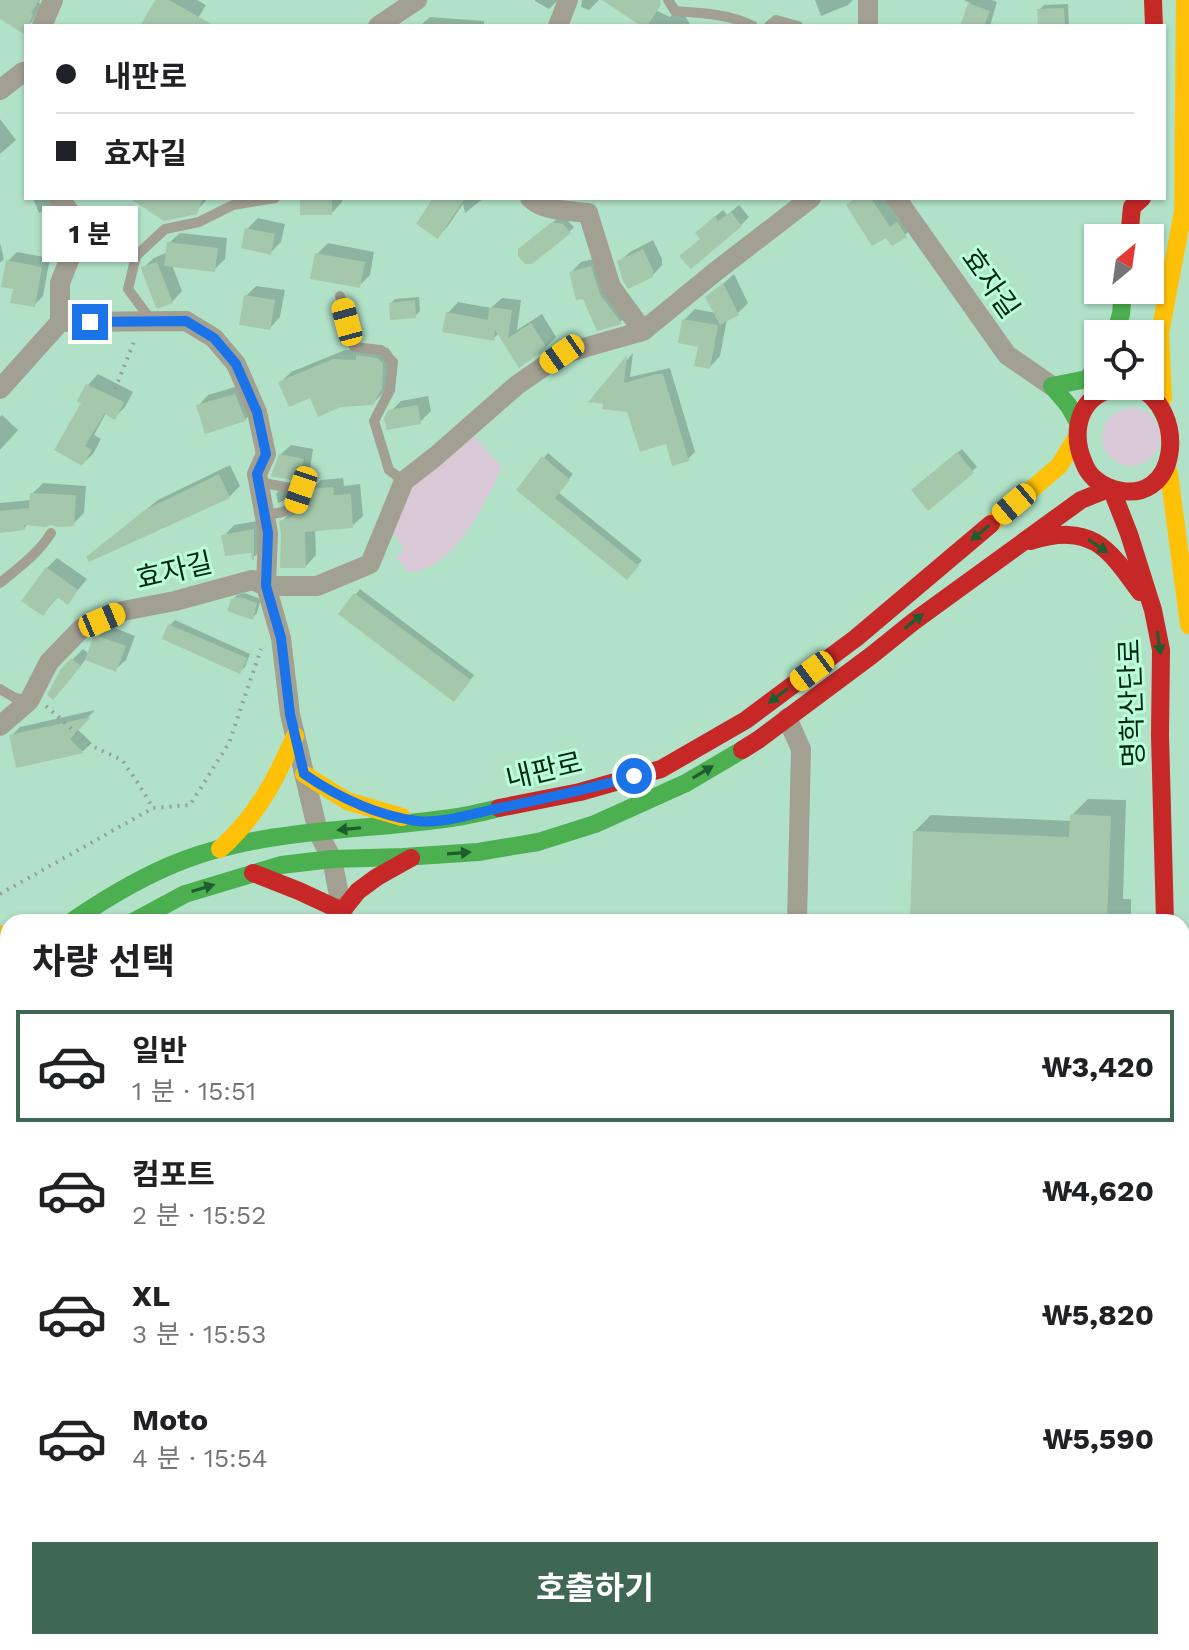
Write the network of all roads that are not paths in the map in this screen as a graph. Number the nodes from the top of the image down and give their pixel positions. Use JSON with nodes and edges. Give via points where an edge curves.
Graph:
{"nodes":[{"id":1,"x":53,"y":0,"type":"edge"},
{"id":2,"x":417,"y":0,"type":"edge"},
{"id":3,"x":568,"y":0,"type":"edge"},
{"id":4,"x":668,"y":0,"type":"edge"},
{"id":5,"x":868,"y":0,"type":"edge"},
{"id":6,"x":1153,"y":0,"type":"edge"},
{"id":7,"x":1185,"y":0,"type":"edge"},
{"id":8,"x":43,"y":24,"type":"edge"},
{"id":9,"x":381,"y":24,"type":"edge"},
{"id":10,"x":559,"y":24,"type":"edge"},
{"id":11,"x":749,"y":24,"type":"edge"},
{"id":12,"x":771,"y":24,"type":"edge"},
{"id":13,"x":791,"y":24,"type":"edge"},
{"id":14,"x":868,"y":24,"type":"edge"},
{"id":15,"x":1154,"y":24,"type":"edge"},
{"id":16,"x":24,"y":75,"type":"edge"},
{"id":17,"x":0,"y":90,"type":"edge"},
{"id":18,"x":61,"y":200,"type":"edge"},
{"id":19,"x":263,"y":200,"type":"edge"},
{"id":20,"x":532,"y":200,"type":"edge"},
{"id":21,"x":808,"y":200,"type":"edge"},
{"id":22,"x":897,"y":200,"type":"edge"},
{"id":23,"x":1141,"y":200,"type":"edge"},
{"id":24,"x":1143,"y":200,"type":"edge"},
{"id":25,"x":1130,"y":224,"type":"edge"},
{"id":26,"x":1142,"y":224,"type":"edge"},
{"id":27,"x":340,"y":296,"type":"dead end"},
{"id":28,"x":1162,"y":320,"type":"edge"},
{"id":29,"x":60,"y":322,"type":"junction"},
{"id":30,"x":148,"y":322,"type":"junction"},
{"id":31,"x":643,"y":331,"type":"junction"},
{"id":32,"x":1084,"y":380,"type":"edge"},
{"id":33,"x":1052,"y":386,"type":"junction"},
{"id":34,"x":0,"y":389,"type":"edge"},
{"id":35,"x":1164,"y":399,"type":"edge"},
{"id":36,"x":1093,"y":400,"type":"edge"},
{"id":37,"x":1076,"y":431,"type":"junction"},
{"id":38,"x":1185,"y":439,"type":"edge"},
{"id":39,"x":404,"y":481,"type":"junction"},
{"id":40,"x":258,"y":482,"type":"junction"},
{"id":41,"x":1171,"y":485,"type":"edge"},
{"id":42,"x":1111,"y":488,"type":"junction"},
{"id":43,"x":265,"y":515,"type":"junction"},
{"id":44,"x":51,"y":533,"type":"dead end"},
{"id":45,"x":1024,"y":542,"type":"junction"},
{"id":46,"x":0,"y":583,"type":"edge"},
{"id":47,"x":266,"y":586,"type":"junction"},
{"id":48,"x":1153,"y":610,"type":"junction"},
{"id":49,"x":1189,"y":625,"type":"edge"},
{"id":50,"x":0,"y":689,"type":"edge"},
{"id":51,"x":29,"y":701,"type":"junction"},
{"id":52,"x":787,"y":718,"type":"junction"},
{"id":53,"x":0,"y":726,"type":"edge"},
{"id":54,"x":295,"y":736,"type":"junction"},
{"id":55,"x":304,"y":774,"type":"junction"},
{"id":56,"x":420,"y":821,"type":"junction"},
{"id":57,"x":318,"y":832,"type":"junction"},
{"id":58,"x":220,"y":849,"type":"junction"},
{"id":59,"x":412,"y":856,"type":"junction"},
{"id":60,"x":332,"y":859,"type":"junction"},
{"id":61,"x":253,"y":873,"type":"junction"},
{"id":62,"x":83,"y":914,"type":"edge"},
{"id":63,"x":148,"y":914,"type":"edge"},
{"id":64,"x":338,"y":914,"type":"edge"},
{"id":65,"x":342,"y":914,"type":"edge"},
{"id":66,"x":345,"y":914,"type":"edge"},
{"id":67,"x":797,"y":914,"type":"edge"},
{"id":68,"x":1165,"y":914,"type":"edge"}],
"edges":[{"from":1,"to":8,"type":"street"},
{"from":2,"to":9,"type":"street"},
{"from":3,"to":10,"type":"street"},
{"from":4,"to":11,"type":"lane","via":[[675,11]]},
{"from":5,"to":14,"type":"street"},
{"from":6,"to":15,"type":"street"},
{"from":7,"to":28,"type":"street","via":[[1183,212]]},
{"from":12,"to":13,"type":"lane"},
{"from":16,"to":17,"type":"street"},
{"from":18,"to":29,"type":"street","via":[[76,220],[77,240],[60,283]]},
{"from":19,"to":30,"type":"lane","via":[[165,229],[136,256],[128,289]]},
{"from":20,"to":31,"type":"street","via":[[588,213],[611,287]]},
{"from":21,"to":31,"type":"street","name":"효자길"},
{"from":22,"to":33,"type":"street","name":"효자길","via":[[1007,355]]},
{"from":23,"to":25,"type":"street","via":[[1132,207]]},
{"from":24,"to":26,"type":"street"},
{"from":27,"to":39,"type":"lane","via":[[354,347],[381,350],[393,362],[390,390],[374,421],[389,470]]},
{"from":29,"to":30,"type":"street"},
{"from":29,"to":34,"type":"street"},
{"from":30,"to":40,"type":"street","via":[[186,321],[214,338],[236,364],[257,412],[266,454]]},
{"from":31,"to":39,"type":"street","name":"효자길","via":[[562,354],[517,385]]},
{"from":32,"to":33,"type":"street"},
{"from":33,"to":37,"type":"street","via":[[1069,406]]},
{"from":35,"to":38,"type":"street"},
{"from":36,"to":37,"type":"street","name":"내판로"},
{"from":37,"to":42,"type":"street","via":[[1079,458],[1088,473]]},
{"from":37,"to":56,"type":"street","name":"내판로","one_way":true,"via":[[1059,466],[856,638],[746,720],[661,769],[580,792]]},
{"from":38,"to":41,"type":"street"},
{"from":39,"to":47,"type":"street","name":"효자길","via":[[370,564],[317,586]]},
{"from":40,"to":43,"type":"street"},
{"from":40,"to":43,"type":"lane","via":[[301,490],[295,505]]},
{"from":41,"to":42,"type":"street","via":[[1138,491]]},
{"from":41,"to":49,"type":"street"},
{"from":42,"to":45,"type":"street","via":[[1081,500]]},
{"from":42,"to":48,"type":"street","name":"명학산단로"},
{"from":43,"to":47,"type":"street"},
{"from":44,"to":46,"type":"lane"},
{"from":45,"to":48,"type":"street","one_way":true,"via":[[1065,533],[1096,540]]},
{"from":52,"to":45,"type":"street","one_way":true},
{"from":47,"to":51,"type":"street","name":"효자길","via":[[252,580],[123,611],[81,629],[49,662]]},
{"from":47,"to":54,"type":"street","via":[[281,638]]},
{"from":48,"to":68,"type":"street","name":"명학산단로","one_way":true,"via":[[1161,650]]},
{"from":50,"to":51,"type":"lane"},
{"from":51,"to":53,"type":"street","name":"효자길"},
{"from":59,"to":52,"type":"street","one_way":true,"via":[[538,842],[595,824],[686,783]]},
{"from":52,"to":67,"type":"street","via":[[801,749]]},
{"from":54,"to":55,"type":"street"},
{"from":54,"to":58,"type":"street","via":[[274,785],[239,834]]},
{"from":55,"to":56,"type":"street","via":[[347,801]]},
{"from":55,"to":57,"type":"street"},
{"from":56,"to":57,"type":"street","name":"내판로","one_way":true},
{"from":57,"to":58,"type":"street","name":"내판로"},
{"from":57,"to":60,"type":"street"},
{"from":58,"to":62,"type":"street","name":"내판로","via":[[146,877]]},
{"from":59,"to":60,"type":"street"},
{"from":59,"to":66,"type":"street","via":[[358,891]]},
{"from":60,"to":61,"type":"street"},
{"from":60,"to":65,"type":"street"},
{"from":63,"to":61,"type":"street","one_way":true,"via":[[185,894]]},
{"from":61,"to":64,"type":"street"}]}
